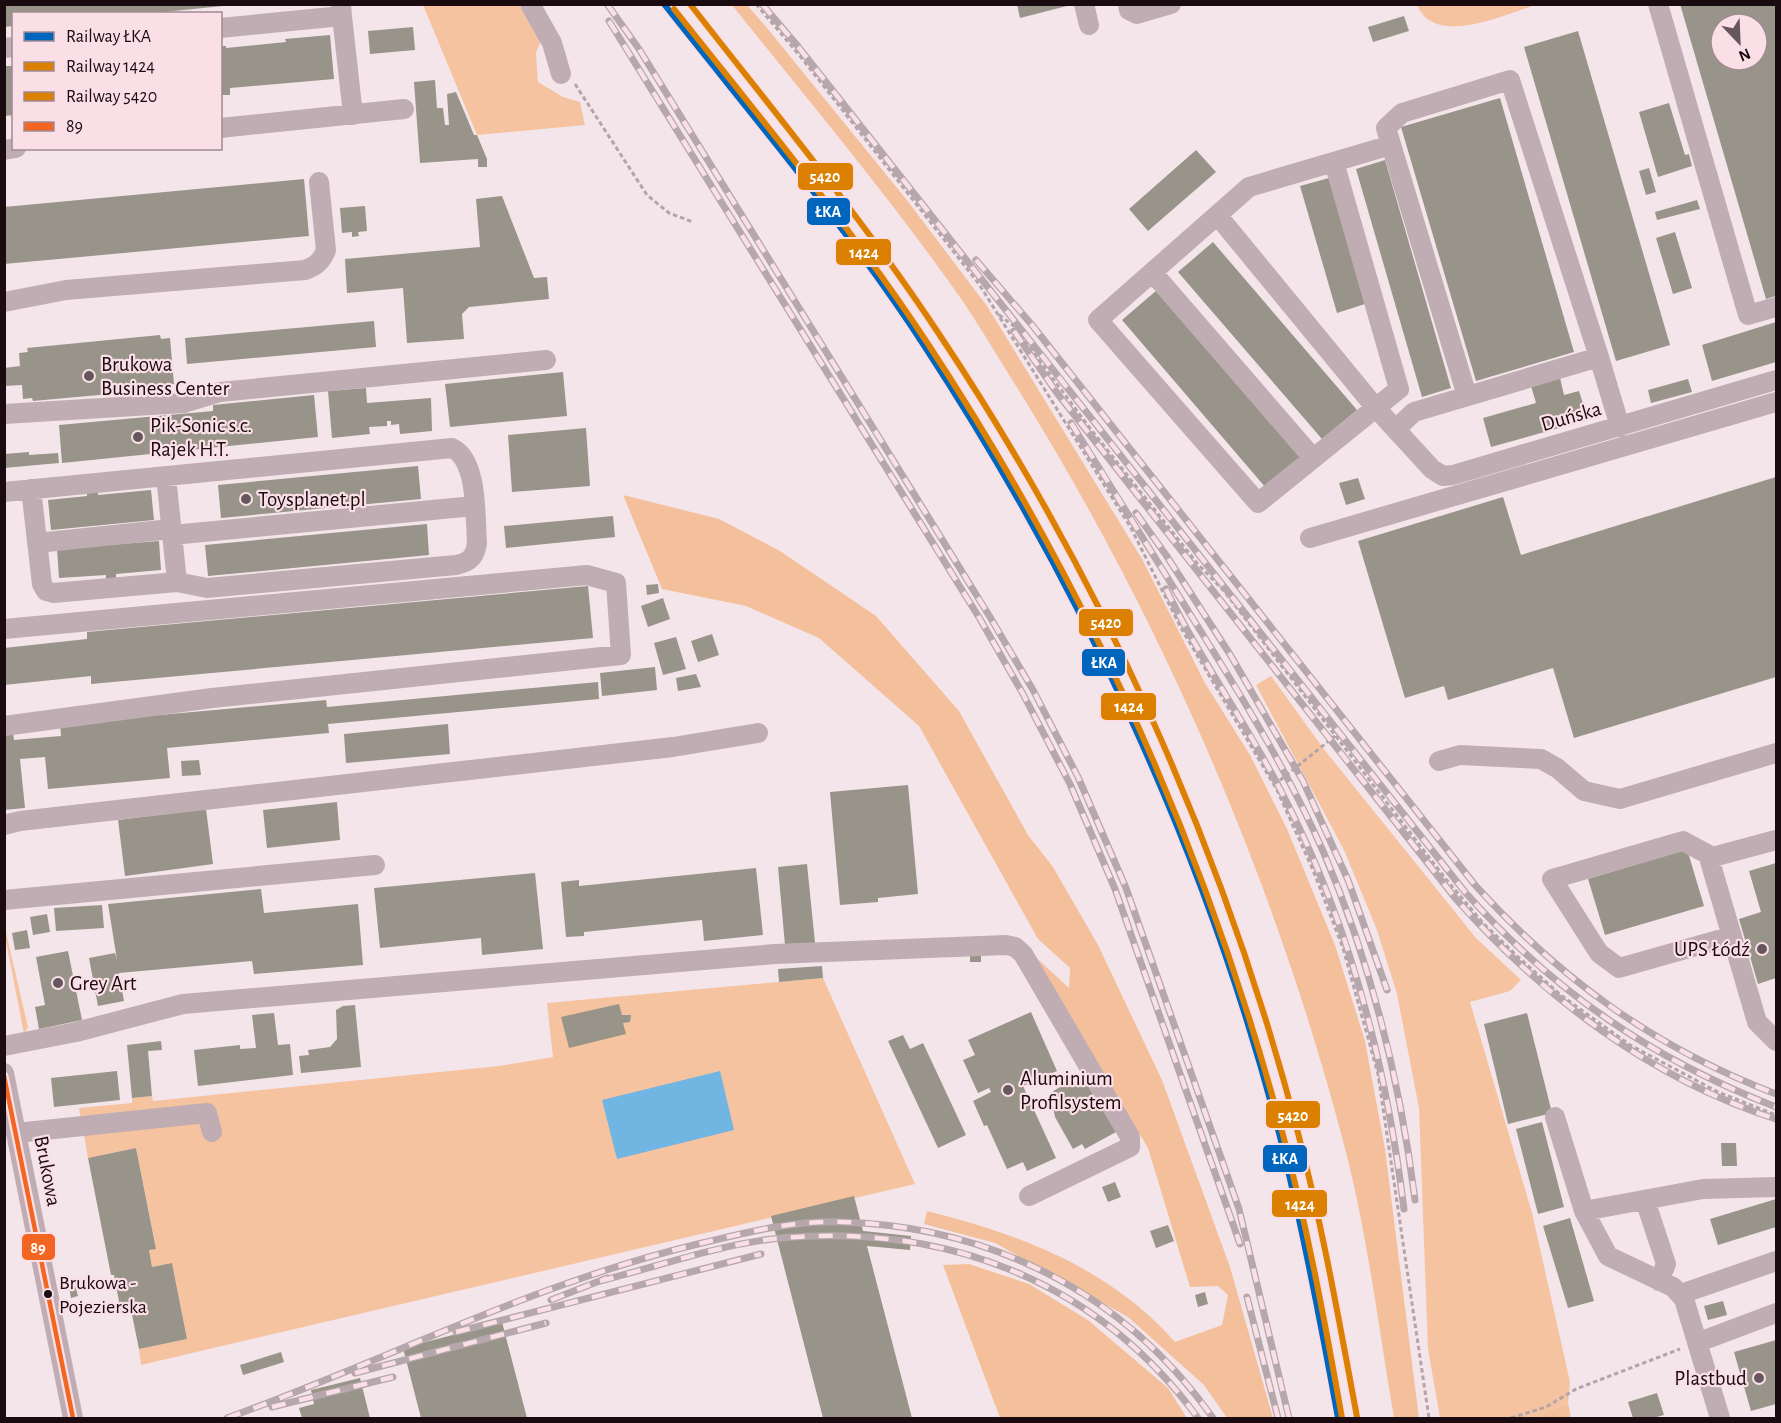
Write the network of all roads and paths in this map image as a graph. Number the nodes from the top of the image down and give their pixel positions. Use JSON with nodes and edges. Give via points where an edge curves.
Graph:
{"nodes":[{"id":1,"x":530,"y":4,"type":"edge"},
{"id":2,"x":756,"y":4,"type":"edge"},
{"id":3,"x":1084,"y":4,"type":"edge"},
{"id":4,"x":1128,"y":4,"type":"edge"},
{"id":5,"x":1171,"y":4,"type":"edge"},
{"id":6,"x":1658,"y":4,"type":"edge"},
{"id":7,"x":341,"y":10,"type":"edge"},
{"id":8,"x":1089,"y":25,"type":"dead end"},
{"id":9,"x":222,"y":28,"type":"edge"},
{"id":10,"x":561,"y":74,"type":"joint"},
{"id":11,"x":404,"y":109,"type":"dead end"},
{"id":12,"x":353,"y":115,"type":"junction"},
{"id":13,"x":222,"y":128,"type":"edge"},
{"id":14,"x":1391,"y":145,"type":"junction"},
{"id":15,"x":1334,"y":162,"type":"junction"},
{"id":16,"x":319,"y":182,"type":"dead end"},
{"id":17,"x":1218,"y":216,"type":"junction"},
{"id":18,"x":693,"y":222,"type":"dead end"},
{"id":19,"x":1153,"y":273,"type":"junction"},
{"id":20,"x":4,"y":302,"type":"edge"},
{"id":21,"x":1776,"y":307,"type":"edge"},
{"id":22,"x":998,"y":314,"type":"junction"},
{"id":23,"x":1599,"y":357,"type":"junction"},
{"id":24,"x":546,"y":360,"type":"dead end"},
{"id":25,"x":1776,"y":380,"type":"edge"},
{"id":26,"x":1467,"y":396,"type":"junction"},
{"id":27,"x":1776,"y":402,"type":"edge"},
{"id":28,"x":1375,"y":407,"type":"junction"},
{"id":29,"x":4,"y":414,"type":"edge"},
{"id":30,"x":1620,"y":427,"type":"junction"},
{"id":31,"x":1397,"y":428,"type":"junction"},
{"id":32,"x":1312,"y":458,"type":"junction"},
{"id":33,"x":166,"y":476,"type":"junction"},
{"id":34,"x":31,"y":489,"type":"junction"},
{"id":35,"x":4,"y":492,"type":"edge"},
{"id":36,"x":474,"y":506,"type":"junction"},
{"id":37,"x":172,"y":532,"type":"junction"},
{"id":38,"x":1310,"y":538,"type":"dead end"},
{"id":39,"x":37,"y":543,"type":"junction"},
{"id":40,"x":177,"y":582,"type":"junction"},
{"id":41,"x":4,"y":629,"type":"edge"},
{"id":42,"x":4,"y":726,"type":"edge"},
{"id":43,"x":758,"y":733,"type":"dead end"},
{"id":44,"x":1335,"y":736,"type":"junction"},
{"id":45,"x":1776,"y":753,"type":"edge"},
{"id":46,"x":1439,"y":761,"type":"dead end"},
{"id":47,"x":1274,"y":785,"type":"junction"},
{"id":48,"x":4,"y":825,"type":"edge"},
{"id":49,"x":1776,"y":840,"type":"edge"},
{"id":50,"x":1709,"y":858,"type":"junction"},
{"id":51,"x":375,"y":865,"type":"dead end"},
{"id":52,"x":4,"y":900,"type":"edge"},
{"id":53,"x":1732,"y":936,"type":"junction"},
{"id":54,"x":1776,"y":1041,"type":"edge"},
{"id":55,"x":4,"y":1046,"type":"edge"},
{"id":56,"x":4,"y":1073,"type":"edge"},
{"id":57,"x":1776,"y":1115,"type":"edge"},
{"id":58,"x":1555,"y":1117,"type":"dead end"},
{"id":59,"x":212,"y":1132,"type":"dead end"},
{"id":60,"x":16,"y":1133,"type":"junction"},
{"id":61,"x":1776,"y":1187,"type":"edge"},
{"id":62,"x":1029,"y":1196,"type":"dead end"},
{"id":63,"x":1645,"y":1200,"type":"junction"},
{"id":64,"x":1584,"y":1211,"type":"junction"},
{"id":65,"x":1776,"y":1261,"type":"edge"},
{"id":66,"x":1659,"y":1281,"type":"junction"},
{"id":67,"x":1681,"y":1294,"type":"junction"},
{"id":68,"x":1776,"y":1312,"type":"edge"},
{"id":69,"x":1699,"y":1342,"type":"junction"},
{"id":70,"x":73,"y":1419,"type":"edge"},
{"id":71,"x":1429,"y":1419,"type":"edge"},
{"id":72,"x":1511,"y":1419,"type":"edge"},
{"id":73,"x":1720,"y":1419,"type":"edge"}],
"edges":[{"from":1,"to":10,"type":"street","via":[[552,43]]},
{"from":2,"to":22,"type":"path","via":[[979,284]]},
{"from":3,"to":8,"type":"street"},
{"from":4,"to":5,"type":"street","via":[[1137,14]]},
{"from":6,"to":21,"type":"street","via":[[1748,315]]},
{"from":7,"to":9,"type":"street"},
{"from":7,"to":12,"type":"street"},
{"from":10,"to":18,"type":"path","via":[[578,85],[647,195],[669,213]]},
{"from":11,"to":12,"type":"street"},
{"from":12,"to":13,"type":"street"},
{"from":14,"to":15,"type":"street"},
{"from":14,"to":23,"type":"street","via":[[1386,128],[1402,113],[1510,80]]},
{"from":14,"to":26,"type":"street"},
{"from":15,"to":17,"type":"street","via":[[1249,187]]},
{"from":15,"to":28,"type":"street","via":[[1399,389]]},
{"from":16,"to":20,"type":"street","via":[[326,250],[315,266],[305,270],[66,290]]},
{"from":17,"to":19,"type":"street"},
{"from":17,"to":28,"type":"street"},
{"from":19,"to":32,"type":"street"},
{"from":19,"to":32,"type":"street","via":[[1098,320],[1258,503]]},
{"from":22,"to":44,"type":"path","via":[[1014,326],[1089,427],[1197,563],[1224,591]]},
{"from":22,"to":47,"type":"path","via":[[1131,528],[1181,628]]},
{"from":23,"to":26,"type":"street"},
{"from":23,"to":30,"type":"street"},
{"from":24,"to":29,"type":"street","via":[[220,392],[184,402]]},
{"from":25,"to":30,"type":"street","name":"Duńska"},
{"from":26,"to":31,"type":"street","via":[[1413,412]]},
{"from":27,"to":38,"type":"street"},
{"from":28,"to":31,"type":"street"},
{"from":28,"to":32,"type":"street"},
{"from":30,"to":31,"type":"street","name":"Duńska","via":[[1443,476],[1432,469]]},
{"from":33,"to":34,"type":"street"},
{"from":33,"to":36,"type":"street","via":[[452,448],[461,452],[471,471]]},
{"from":33,"to":37,"type":"street"},
{"from":34,"to":35,"type":"street"},
{"from":34,"to":39,"type":"street"},
{"from":36,"to":37,"type":"street"},
{"from":36,"to":40,"type":"street","via":[[477,543],[475,554],[467,562],[207,588]]},
{"from":37,"to":39,"type":"street"},
{"from":37,"to":40,"type":"street"},
{"from":39,"to":40,"type":"street","via":[[42,584],[53,593]]},
{"from":41,"to":42,"type":"street","via":[[587,574],[615,583],[621,655],[212,698]]},
{"from":43,"to":48,"type":"street","via":[[674,747]]},
{"from":44,"to":47,"type":"path"},
{"from":44,"to":57,"type":"path","via":[[1482,923],[1549,985],[1642,1052],[1718,1092]]},
{"from":45,"to":46,"type":"street","via":[[1620,799],[1584,791],[1541,759],[1460,755]]},
{"from":47,"to":71,"type":"path","via":[[1343,948],[1378,1074]]},
{"from":49,"to":50,"type":"street"},
{"from":50,"to":53,"type":"street"},
{"from":50,"to":53,"type":"street","via":[[1683,842],[1552,879],[1599,953],[1619,968]]},
{"from":51,"to":52,"type":"street"},
{"from":53,"to":54,"type":"street","via":[[1757,1022]]},
{"from":55,"to":62,"type":"street","via":[[183,1004],[776,954],[1006,945],[1023,954],[1131,1137],[1130,1147]]},
{"from":56,"to":60,"type":"street","name":"Brukowa"},
{"from":58,"to":64,"type":"street"},
{"from":59,"to":60,"type":"street","via":[[207,1113]]},
{"from":60,"to":70,"type":"street","name":"Brukowa"},
{"from":61,"to":63,"type":"street","via":[[1703,1189]]},
{"from":63,"to":64,"type":"street"},
{"from":63,"to":66,"type":"street","via":[[1666,1264]]},
{"from":64,"to":66,"type":"street","via":[[1608,1256]]},
{"from":65,"to":67,"type":"street"},
{"from":66,"to":67,"type":"street"},
{"from":67,"to":69,"type":"street"},
{"from":68,"to":69,"type":"street"},
{"from":69,"to":72,"type":"path","via":[[1576,1389],[1546,1407]]},
{"from":69,"to":73,"type":"street"}]}
